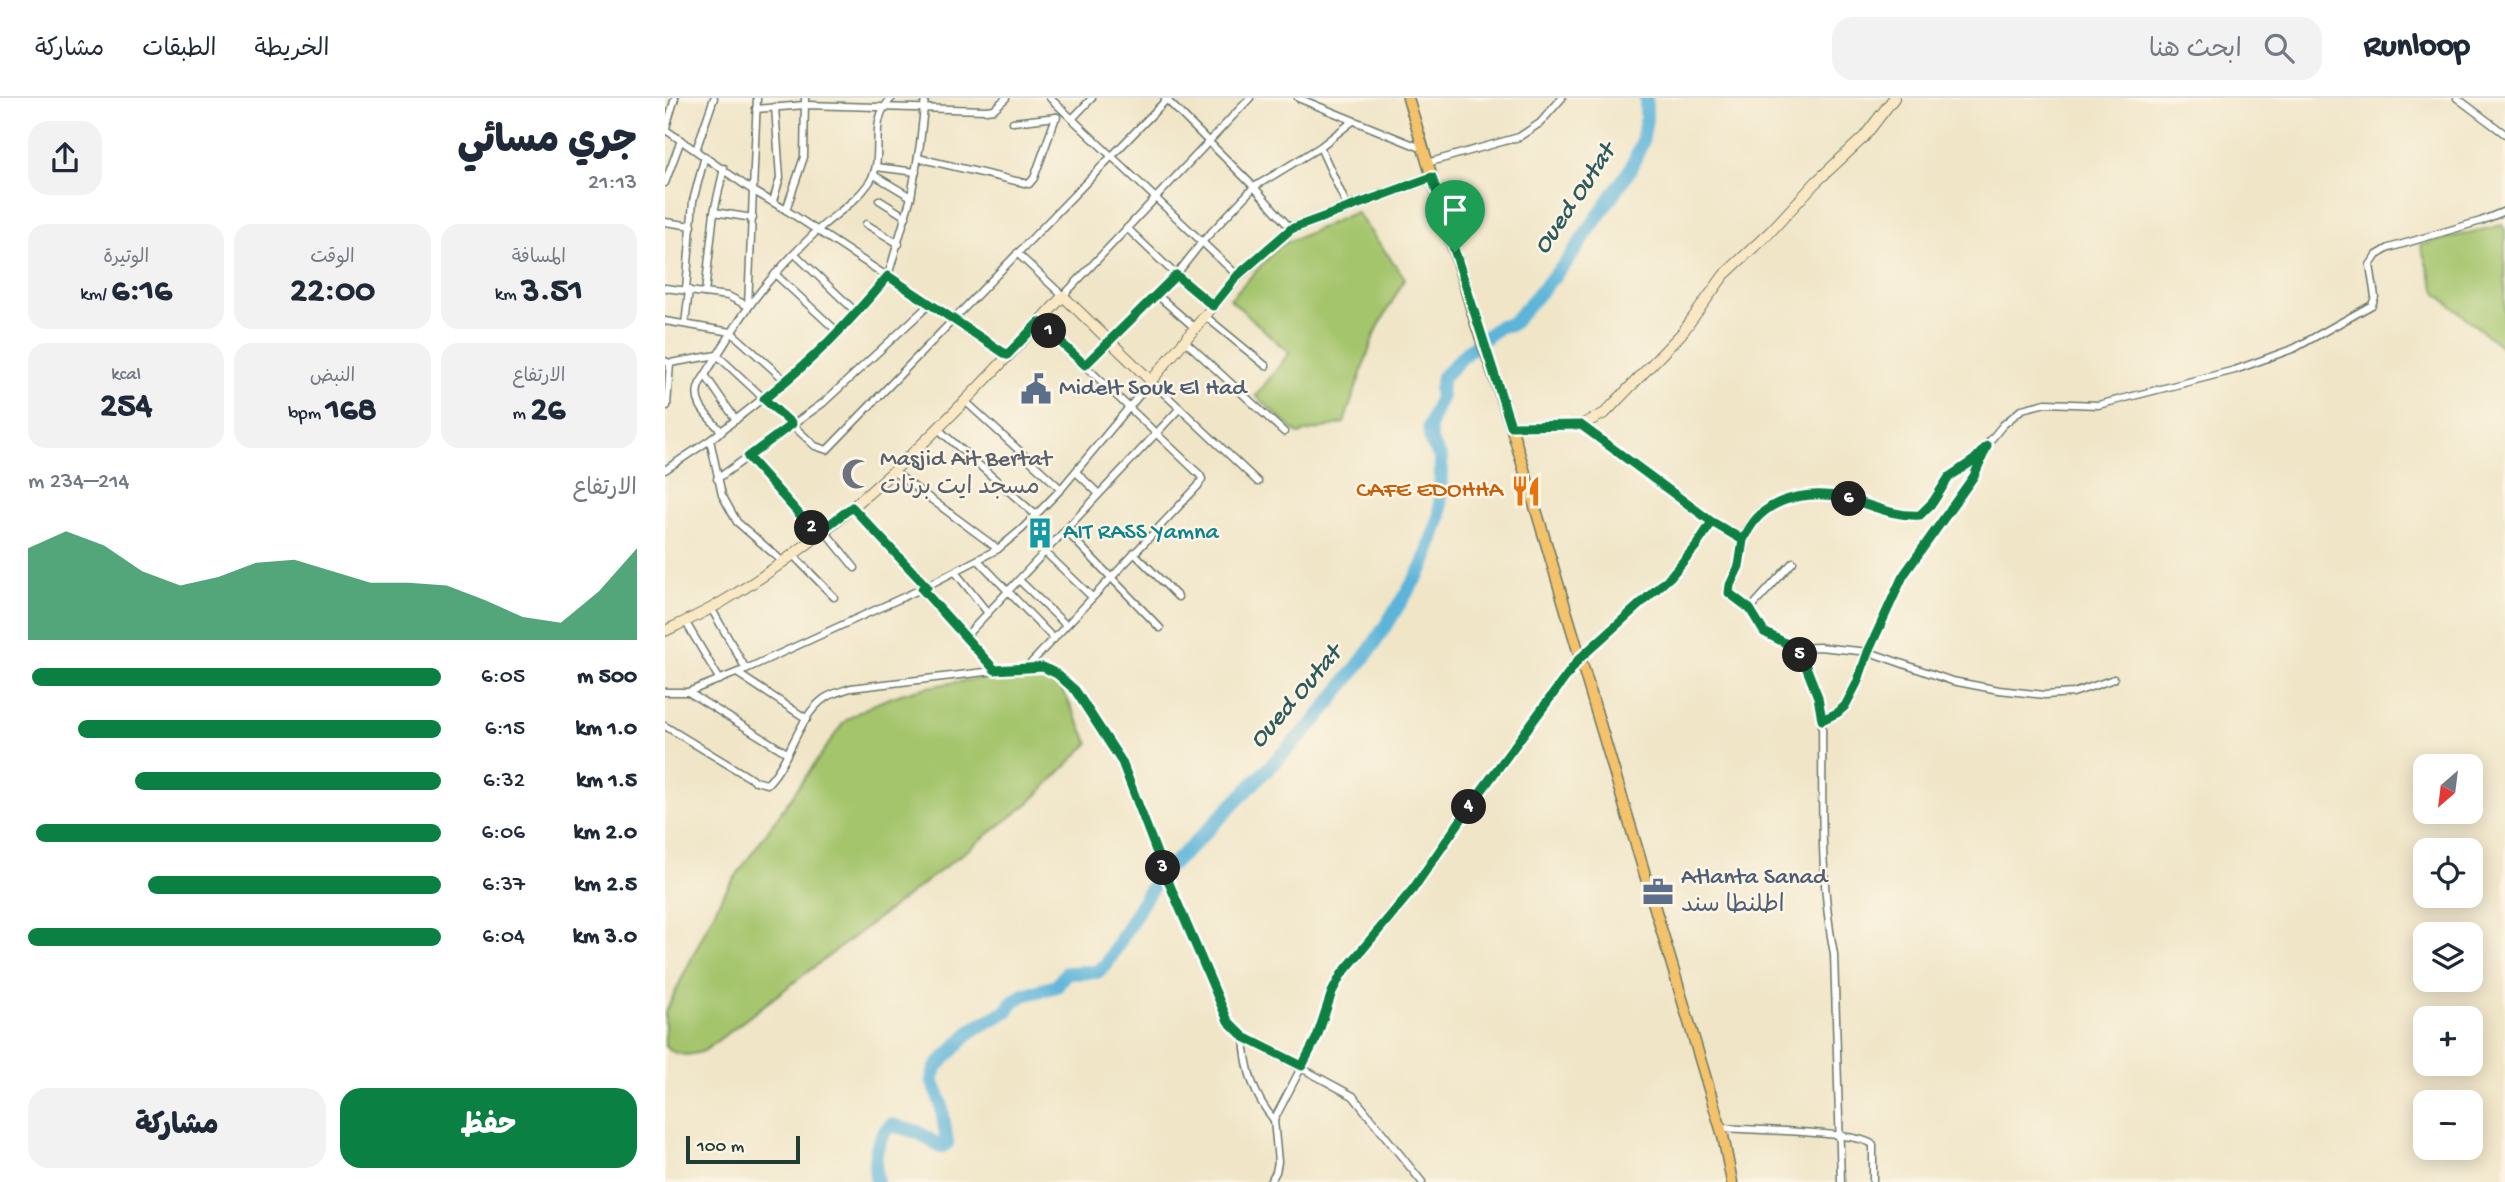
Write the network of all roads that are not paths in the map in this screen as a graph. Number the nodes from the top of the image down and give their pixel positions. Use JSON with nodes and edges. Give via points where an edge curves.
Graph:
{"nodes":[{"id":1,"x":675,"y":98,"type":"edge"},
{"id":2,"x":714,"y":98,"type":"edge"},
{"id":3,"x":757,"y":98,"type":"edge"},
{"id":4,"x":893,"y":98,"type":"edge"},
{"id":5,"x":925,"y":98,"type":"edge"},
{"id":6,"x":1050,"y":98,"type":"edge"},
{"id":7,"x":1092,"y":98,"type":"edge"},
{"id":8,"x":1250,"y":98,"type":"edge"},
{"id":9,"x":1298,"y":98,"type":"edge"},
{"id":10,"x":1408,"y":98,"type":"edge"},
{"id":11,"x":1562,"y":98,"type":"edge"},
{"id":12,"x":1894,"y":98,"type":"edge"},
{"id":13,"x":2458,"y":98,"type":"edge"},
{"id":14,"x":1002,"y":99,"type":"edge"},
{"id":15,"x":1166,"y":99,"type":"edge"},
{"id":16,"x":805,"y":102,"type":"edge"},
{"id":17,"x":775,"y":107,"type":"junction"},
{"id":18,"x":883,"y":107,"type":"junction"},
{"id":19,"x":756,"y":109,"type":"junction"},
{"id":20,"x":924,"y":109,"type":"junction"},
{"id":21,"x":1065,"y":113,"type":"junction"},
{"id":22,"x":1056,"y":117,"type":"junction"},
{"id":23,"x":1072,"y":119,"type":"junction"},
{"id":24,"x":1353,"y":121,"type":"junction"},
{"id":25,"x":1013,"y":122,"type":"dead end"},
{"id":26,"x":665,"y":131,"type":"edge"},
{"id":27,"x":2505,"y":134,"type":"edge"},
{"id":28,"x":681,"y":140,"type":"junction"},
{"id":29,"x":1207,"y":141,"type":"junction"},
{"id":30,"x":1319,"y":147,"type":"junction"},
{"id":31,"x":1421,"y":148,"type":"junction"},
{"id":32,"x":696,"y":150,"type":"junction"},
{"id":33,"x":705,"y":156,"type":"junction"},
{"id":34,"x":1113,"y":157,"type":"junction"},
{"id":35,"x":918,"y":158,"type":"junction"},
{"id":36,"x":1427,"y":163,"type":"junction"},
{"id":37,"x":876,"y":167,"type":"junction"},
{"id":38,"x":724,"y":168,"type":"junction"},
{"id":39,"x":916,"y":173,"type":"junction"},
{"id":40,"x":874,"y":175,"type":"junction"},
{"id":41,"x":1432,"y":177,"type":"junction"},
{"id":42,"x":665,"y":183,"type":"edge"},
{"id":43,"x":1254,"y":187,"type":"junction"},
{"id":44,"x":752,"y":190,"type":"junction"},
{"id":45,"x":911,"y":197,"type":"junction"},
{"id":46,"x":1155,"y":198,"type":"junction"},
{"id":47,"x":879,"y":200,"type":"dead end"},
{"id":48,"x":773,"y":201,"type":"junction"},
{"id":49,"x":1348,"y":208,"type":"junction"},
{"id":50,"x":786,"y":210,"type":"junction"},
{"id":51,"x":2505,"y":211,"type":"edge"},
{"id":52,"x":714,"y":212,"type":"junction"},
{"id":53,"x":906,"y":217,"type":"junction"},
{"id":54,"x":753,"y":218,"type":"junction"},
{"id":55,"x":665,"y":222,"type":"edge"},
{"id":56,"x":866,"y":224,"type":"dead end"},
{"id":57,"x":692,"y":226,"type":"junction"},
{"id":58,"x":1127,"y":228,"type":"junction"},
{"id":59,"x":1291,"y":229,"type":"junction"},
{"id":60,"x":818,"y":230,"type":"junction"},
{"id":61,"x":1202,"y":242,"type":"junction"},
{"id":62,"x":899,"y":244,"type":"junction"},
{"id":63,"x":1017,"y":253,"type":"junction"},
{"id":64,"x":795,"y":254,"type":"junction"},
{"id":65,"x":775,"y":274,"type":"junction"},
{"id":66,"x":1176,"y":275,"type":"junction"},
{"id":67,"x":1238,"y":275,"type":"junction"},
{"id":68,"x":888,"y":276,"type":"junction"},
{"id":69,"x":665,"y":288,"type":"edge"},
{"id":70,"x":688,"y":290,"type":"junction"},
{"id":71,"x":705,"y":293,"type":"junction"},
{"id":72,"x":1156,"y":294,"type":"junction"},
{"id":73,"x":1063,"y":296,"type":"junction"},
{"id":74,"x":930,"y":304,"type":"junction"},
{"id":75,"x":748,"y":306,"type":"junction"},
{"id":76,"x":1213,"y":306,"type":"junction"},
{"id":77,"x":857,"y":313,"type":"junction"},
{"id":78,"x":1205,"y":316,"type":"junction"},
{"id":79,"x":954,"y":320,"type":"junction"},
{"id":80,"x":665,"y":321,"type":"edge"},
{"id":81,"x":1039,"y":322,"type":"junction"},
{"id":82,"x":685,"y":324,"type":"junction"},
{"id":83,"x":1195,"y":328,"type":"junction"},
{"id":84,"x":731,"y":332,"type":"junction"},
{"id":85,"x":839,"y":333,"type":"junction"},
{"id":86,"x":1109,"y":340,"type":"junction"},
{"id":87,"x":1185,"y":341,"type":"junction"},
{"id":88,"x":717,"y":355,"type":"junction"},
{"id":89,"x":1007,"y":355,"type":"junction"},
{"id":90,"x":667,"y":362,"type":"edge"},
{"id":91,"x":1085,"y":365,"type":"junction"},
{"id":92,"x":1266,"y":366,"type":"dead end"},
{"id":93,"x":705,"y":375,"type":"junction"},
{"id":94,"x":786,"y":381,"type":"junction"},
{"id":95,"x":1151,"y":381,"type":"junction"},
{"id":96,"x":764,"y":399,"type":"junction"},
{"id":97,"x":964,"y":400,"type":"junction"},
{"id":98,"x":667,"y":406,"type":"dead end"},
{"id":99,"x":1130,"y":408,"type":"junction"},
{"id":100,"x":1181,"y":408,"type":"junction"},
{"id":101,"x":736,"y":420,"type":"junction"},
{"id":102,"x":792,"y":424,"type":"junction"},
{"id":103,"x":1581,"y":425,"type":"junction"},
{"id":104,"x":1511,"y":426,"type":"junction"},
{"id":105,"x":938,"y":429,"type":"junction"},
{"id":106,"x":722,"y":432,"type":"junction"},
{"id":107,"x":1284,"y":432,"type":"dead end"},
{"id":108,"x":1157,"y":433,"type":"junction"},
{"id":109,"x":711,"y":440,"type":"junction"},
{"id":110,"x":1987,"y":446,"type":"junction"},
{"id":111,"x":748,"y":457,"type":"junction"},
{"id":112,"x":665,"y":470,"type":"edge"},
{"id":113,"x":893,"y":471,"type":"junction"},
{"id":114,"x":1076,"y":472,"type":"junction"},
{"id":115,"x":717,"y":479,"type":"junction"},
{"id":116,"x":1258,"y":482,"type":"dead end"},
{"id":117,"x":1061,"y":489,"type":"junction"},
{"id":118,"x":1099,"y":494,"type":"junction"},
{"id":119,"x":852,"y":507,"type":"junction"},
{"id":120,"x":1036,"y":515,"type":"junction"},
{"id":121,"x":1712,"y":522,"type":"junction"},
{"id":122,"x":1065,"y":530,"type":"junction"},
{"id":123,"x":820,"y":532,"type":"junction"},
{"id":124,"x":1743,"y":540,"type":"junction"},
{"id":125,"x":997,"y":549,"type":"junction"},
{"id":126,"x":1045,"y":552,"type":"junction"},
{"id":127,"x":1135,"y":553,"type":"junction"},
{"id":128,"x":793,"y":555,"type":"junction"},
{"id":129,"x":978,"y":560,"type":"junction"},
{"id":130,"x":782,"y":561,"type":"junction"},
{"id":131,"x":1793,"y":562,"type":"dead end"},
{"id":132,"x":855,"y":568,"type":"dead end"},
{"id":133,"x":956,"y":573,"type":"junction"},
{"id":134,"x":1111,"y":577,"type":"junction"},
{"id":135,"x":1019,"y":580,"type":"junction"},
{"id":136,"x":924,"y":588,"type":"junction"},
{"id":137,"x":1008,"y":592,"type":"junction"},
{"id":138,"x":834,"y":597,"type":"dead end"},
{"id":139,"x":1092,"y":597,"type":"junction"},
{"id":140,"x":1178,"y":597,"type":"dead end"},
{"id":141,"x":711,"y":608,"type":"junction"},
{"id":142,"x":1750,"y":609,"type":"junction"},
{"id":143,"x":988,"y":613,"type":"junction"},
{"id":144,"x":685,"y":621,"type":"junction"},
{"id":145,"x":1066,"y":625,"type":"junction"},
{"id":146,"x":1160,"y":628,"type":"dead end"},
{"id":147,"x":666,"y":629,"type":"edge"},
{"id":148,"x":965,"y":638,"type":"junction"},
{"id":149,"x":1053,"y":639,"type":"junction"},
{"id":150,"x":1795,"y":648,"type":"junction"},
{"id":151,"x":1868,"y":652,"type":"junction"},
{"id":152,"x":1579,"y":659,"type":"junction"},
{"id":153,"x":1027,"y":667,"type":"junction"},
{"id":154,"x":746,"y":669,"type":"junction"},
{"id":155,"x":995,"y":670,"type":"junction"},
{"id":156,"x":737,"y":673,"type":"junction"},
{"id":157,"x":2113,"y":679,"type":"dead end"},
{"id":158,"x":720,"y":680,"type":"junction"},
{"id":159,"x":665,"y":692,"type":"edge"},
{"id":160,"x":688,"y":692,"type":"junction"},
{"id":161,"x":807,"y":719,"type":"junction"},
{"id":162,"x":1822,"y":720,"type":"junction"},
{"id":163,"x":665,"y":726,"type":"edge"},
{"id":164,"x":787,"y":753,"type":"junction"},
{"id":165,"x":1244,"y":1037,"type":"junction"},
{"id":166,"x":1302,"y":1066,"type":"junction"},
{"id":167,"x":1274,"y":1120,"type":"junction"},
{"id":168,"x":1720,"y":1128,"type":"junction"},
{"id":169,"x":1841,"y":1136,"type":"junction"},
{"id":170,"x":1270,"y":1182,"type":"edge"},
{"id":171,"x":1422,"y":1182,"type":"edge"},
{"id":172,"x":1732,"y":1182,"type":"edge"},
{"id":173,"x":1841,"y":1182,"type":"edge"},
{"id":174,"x":1873,"y":1182,"type":"edge"}],
"edges":[{"from":1,"to":26,"type":"street"},
{"from":2,"to":32,"type":"street"},
{"from":3,"to":19,"type":"street"},
{"from":4,"to":18,"type":"street"},
{"from":5,"to":20,"type":"street"},
{"from":6,"to":21,"type":"street"},
{"from":7,"to":23,"type":"street"},
{"from":8,"to":29,"type":"street"},
{"from":9,"to":24,"type":"street"},
{"from":10,"to":31,"type":"main road"},
{"from":11,"to":36,"type":"street","via":[[1519,137]]},
{"from":12,"to":103,"type":"street","via":[[1864,137],[1716,285],[1670,347],[1605,413]]},
{"from":13,"to":27,"type":"street"},
{"from":14,"to":20,"type":"street","via":[[994,109]]},
{"from":15,"to":29,"type":"street"},
{"from":15,"to":34,"type":"street"},
{"from":16,"to":17,"type":"street"},
{"from":16,"to":18,"type":"street"},
{"from":16,"to":50,"type":"street","via":[[804,157]]},
{"from":17,"to":19,"type":"street"},
{"from":17,"to":48,"type":"street","via":[[780,178]]},
{"from":18,"to":20,"type":"street"},
{"from":18,"to":37,"type":"street"},
{"from":19,"to":44,"type":"street"},
{"from":20,"to":35,"type":"street"},
{"from":21,"to":22,"type":"street"},
{"from":21,"to":23,"type":"street"},
{"from":22,"to":25,"type":"street"},
{"from":22,"to":35,"type":"street","via":[[1029,184]]},
{"from":23,"to":34,"type":"street"},
{"from":24,"to":30,"type":"street"},
{"from":24,"to":31,"type":"street"},
{"from":26,"to":28,"type":"street"},
{"from":28,"to":32,"type":"street"},
{"from":28,"to":42,"type":"street"},
{"from":29,"to":43,"type":"street"},
{"from":29,"to":46,"type":"street"},
{"from":30,"to":43,"type":"street"},
{"from":30,"to":49,"type":"street"},
{"from":31,"to":36,"type":"main road"},
{"from":32,"to":33,"type":"street"},
{"from":33,"to":38,"type":"street"},
{"from":33,"to":57,"type":"street"},
{"from":34,"to":46,"type":"street"},
{"from":34,"to":63,"type":"street"},
{"from":35,"to":39,"type":"street"},
{"from":36,"to":41,"type":"main road"},
{"from":37,"to":39,"type":"street"},
{"from":37,"to":40,"type":"street"},
{"from":38,"to":44,"type":"street"},
{"from":38,"to":52,"type":"street"},
{"from":39,"to":45,"type":"street"},
{"from":40,"to":45,"type":"street"},
{"from":40,"to":60,"type":"street","via":[[856,199]]},
{"from":41,"to":49,"type":"street"},
{"from":41,"to":104,"type":"main road"},
{"from":43,"to":59,"type":"street"},
{"from":43,"to":61,"type":"street"},
{"from":44,"to":48,"type":"street"},
{"from":44,"to":54,"type":"street"},
{"from":45,"to":53,"type":"street"},
{"from":46,"to":58,"type":"street"},
{"from":46,"to":61,"type":"street"},
{"from":47,"to":53,"type":"street"},
{"from":48,"to":50,"type":"street"},
{"from":49,"to":59,"type":"street"},
{"from":50,"to":60,"type":"street"},
{"from":51,"to":110,"type":"street","via":[[2377,255],[2370,265],[2372,305],[2295,348],[2235,370],[2114,402],[2084,406],[2046,403],[2022,409]]},
{"from":52,"to":54,"type":"street"},
{"from":52,"to":71,"type":"street"},
{"from":53,"to":62,"type":"street"},
{"from":54,"to":75,"type":"street"},
{"from":55,"to":57,"type":"street"},
{"from":56,"to":62,"type":"street"},
{"from":57,"to":70,"type":"street"},
{"from":58,"to":66,"type":"street"},
{"from":58,"to":73,"type":"street"},
{"from":59,"to":67,"type":"street"},
{"from":60,"to":64,"type":"street"},
{"from":60,"to":68,"type":"street"},
{"from":61,"to":66,"type":"street"},
{"from":61,"to":67,"type":"street"},
{"from":62,"to":68,"type":"street"},
{"from":63,"to":73,"type":"street"},
{"from":63,"to":79,"type":"street"},
{"from":64,"to":65,"type":"street"},
{"from":64,"to":77,"type":"street"},
{"from":65,"to":75,"type":"street"},
{"from":65,"to":85,"type":"street"},
{"from":66,"to":72,"type":"street"},
{"from":66,"to":76,"type":"street"},
{"from":67,"to":76,"type":"street"},
{"from":68,"to":74,"type":"street"},
{"from":68,"to":77,"type":"street"},
{"from":69,"to":70,"type":"street"},
{"from":70,"to":71,"type":"street"},
{"from":70,"to":82,"type":"street"},
{"from":71,"to":75,"type":"street","via":[[728,296]]},
{"from":72,"to":83,"type":"street"},
{"from":72,"to":86,"type":"street"},
{"from":73,"to":81,"type":"street"},
{"from":73,"to":86,"type":"street"},
{"from":74,"to":79,"type":"street"},
{"from":74,"to":102,"type":"street","via":[[823,403]]},
{"from":75,"to":84,"type":"street"},
{"from":76,"to":78,"type":"street"},
{"from":77,"to":85,"type":"street"},
{"from":78,"to":83,"type":"street"},
{"from":78,"to":92,"type":"street"},
{"from":79,"to":89,"type":"street"},
{"from":79,"to":102,"type":"street","via":[[827,450],[815,446]]},
{"from":80,"to":82,"type":"street"},
{"from":81,"to":89,"type":"street"},
{"from":81,"to":91,"type":"street"},
{"from":82,"to":84,"type":"street"},
{"from":83,"to":87,"type":"street"},
{"from":84,"to":88,"type":"street"},
{"from":84,"to":94,"type":"street"},
{"from":85,"to":94,"type":"street"},
{"from":86,"to":91,"type":"street"},
{"from":86,"to":95,"type":"street"},
{"from":87,"to":95,"type":"street"},
{"from":87,"to":107,"type":"street"},
{"from":88,"to":90,"type":"street"},
{"from":88,"to":93,"type":"street"},
{"from":88,"to":96,"type":"street"},
{"from":89,"to":97,"type":"street"},
{"from":90,"to":98,"type":"street"},
{"from":91,"to":99,"type":"street"},
{"from":93,"to":101,"type":"street"},
{"from":93,"to":106,"type":"street","via":[[696,398]]},
{"from":94,"to":96,"type":"street"},
{"from":95,"to":99,"type":"street"},
{"from":95,"to":100,"type":"street"},
{"from":96,"to":101,"type":"street"},
{"from":96,"to":102,"type":"street"},
{"from":97,"to":105,"type":"street"},
{"from":97,"to":117,"type":"street"},
{"from":99,"to":108,"type":"street"},
{"from":99,"to":114,"type":"street"},
{"from":100,"to":108,"type":"street"},
{"from":100,"to":116,"type":"street"},
{"from":101,"to":106,"type":"street"},
{"from":102,"to":111,"type":"street"},
{"from":103,"to":104,"type":"street"},
{"from":103,"to":121,"type":"street"},
{"from":104,"to":152,"type":"main road"},
{"from":105,"to":113,"type":"street"},
{"from":105,"to":120,"type":"street"},
{"from":106,"to":109,"type":"street"},
{"from":108,"to":118,"type":"street"},
{"from":108,"to":127,"type":"street","via":[[1202,479]]},
{"from":109,"to":112,"type":"street"},
{"from":109,"to":115,"type":"street"},
{"from":110,"to":124,"type":"street","via":[[1949,477],[1920,515],[1845,498],[1794,497],[1758,517]]},
{"from":110,"to":151,"type":"street","via":[[1974,476],[1903,576]]},
{"from":111,"to":115,"type":"street"},
{"from":111,"to":123,"type":"street"},
{"from":113,"to":119,"type":"street"},
{"from":113,"to":125,"type":"street"},
{"from":114,"to":117,"type":"street"},
{"from":114,"to":118,"type":"street"},
{"from":115,"to":130,"type":"street","via":[[737,522]]},
{"from":117,"to":120,"type":"street"},
{"from":118,"to":122,"type":"street"},
{"from":119,"to":123,"type":"street"},
{"from":119,"to":136,"type":"street"},
{"from":120,"to":125,"type":"street"},
{"from":121,"to":124,"type":"street"},
{"from":121,"to":152,"type":"street","via":[[1670,577]]},
{"from":122,"to":126,"type":"street"},
{"from":122,"to":134,"type":"street"},
{"from":123,"to":128,"type":"street"},
{"from":123,"to":132,"type":"street"},
{"from":124,"to":142,"type":"street","via":[[1729,593]]},
{"from":125,"to":129,"type":"street"},
{"from":126,"to":135,"type":"street"},
{"from":126,"to":139,"type":"street"},
{"from":127,"to":134,"type":"street"},
{"from":127,"to":140,"type":"street"},
{"from":128,"to":130,"type":"street"},
{"from":128,"to":138,"type":"street"},
{"from":129,"to":133,"type":"street"},
{"from":129,"to":137,"type":"street"},
{"from":130,"to":141,"type":"street"},
{"from":131,"to":142,"type":"street"},
{"from":133,"to":136,"type":"street"},
{"from":133,"to":143,"type":"street"},
{"from":134,"to":139,"type":"street"},
{"from":134,"to":146,"type":"street"},
{"from":135,"to":137,"type":"street"},
{"from":135,"to":145,"type":"street"},
{"from":136,"to":148,"type":"street"},
{"from":136,"to":154,"type":"street"},
{"from":137,"to":143,"type":"street"},
{"from":137,"to":149,"type":"street"},
{"from":139,"to":145,"type":"street"},
{"from":141,"to":144,"type":"street"},
{"from":141,"to":154,"type":"street"},
{"from":142,"to":150,"type":"street","via":[[1764,632]]},
{"from":143,"to":148,"type":"street"},
{"from":144,"to":147,"type":"street"},
{"from":144,"to":158,"type":"street"},
{"from":145,"to":149,"type":"street"},
{"from":148,"to":155,"type":"street"},
{"from":149,"to":153,"type":"street"},
{"from":150,"to":151,"type":"street"},
{"from":150,"to":162,"type":"street","via":[[1811,677]]},
{"from":151,"to":157,"type":"street","via":[[1952,681],[2019,692],[2060,695]]},
{"from":151,"to":162,"type":"street","via":[[1845,706]]},
{"from":152,"to":166,"type":"street","via":[[1408,896],[1341,975]]},
{"from":152,"to":168,"type":"main road"},
{"from":153,"to":155,"type":"street"},
{"from":153,"to":165,"type":"street","via":[[1052,670],[1075,690],[1122,762],[1228,1021]]},
{"from":154,"to":156,"type":"street"},
{"from":155,"to":161,"type":"street","via":[[851,688],[827,697]]},
{"from":156,"to":158,"type":"street"},
{"from":156,"to":161,"type":"street"},
{"from":158,"to":160,"type":"street"},
{"from":159,"to":160,"type":"street"},
{"from":160,"to":164,"type":"street"},
{"from":161,"to":164,"type":"street"},
{"from":162,"to":169,"type":"street","via":[[1825,869],[1834,954]]},
{"from":163,"to":164,"type":"street","via":[[761,784],[771,780]]},
{"from":165,"to":166,"type":"street"},
{"from":165,"to":167,"type":"street","via":[[1254,1090]]},
{"from":166,"to":167,"type":"street"},
{"from":166,"to":171,"type":"street","via":[[1353,1096]]},
{"from":167,"to":170,"type":"street","via":[[1278,1162]]},
{"from":168,"to":169,"type":"street"},
{"from":168,"to":172,"type":"main road"},
{"from":169,"to":173,"type":"street"},
{"from":169,"to":174,"type":"street","via":[[1873,1145]]}]}
